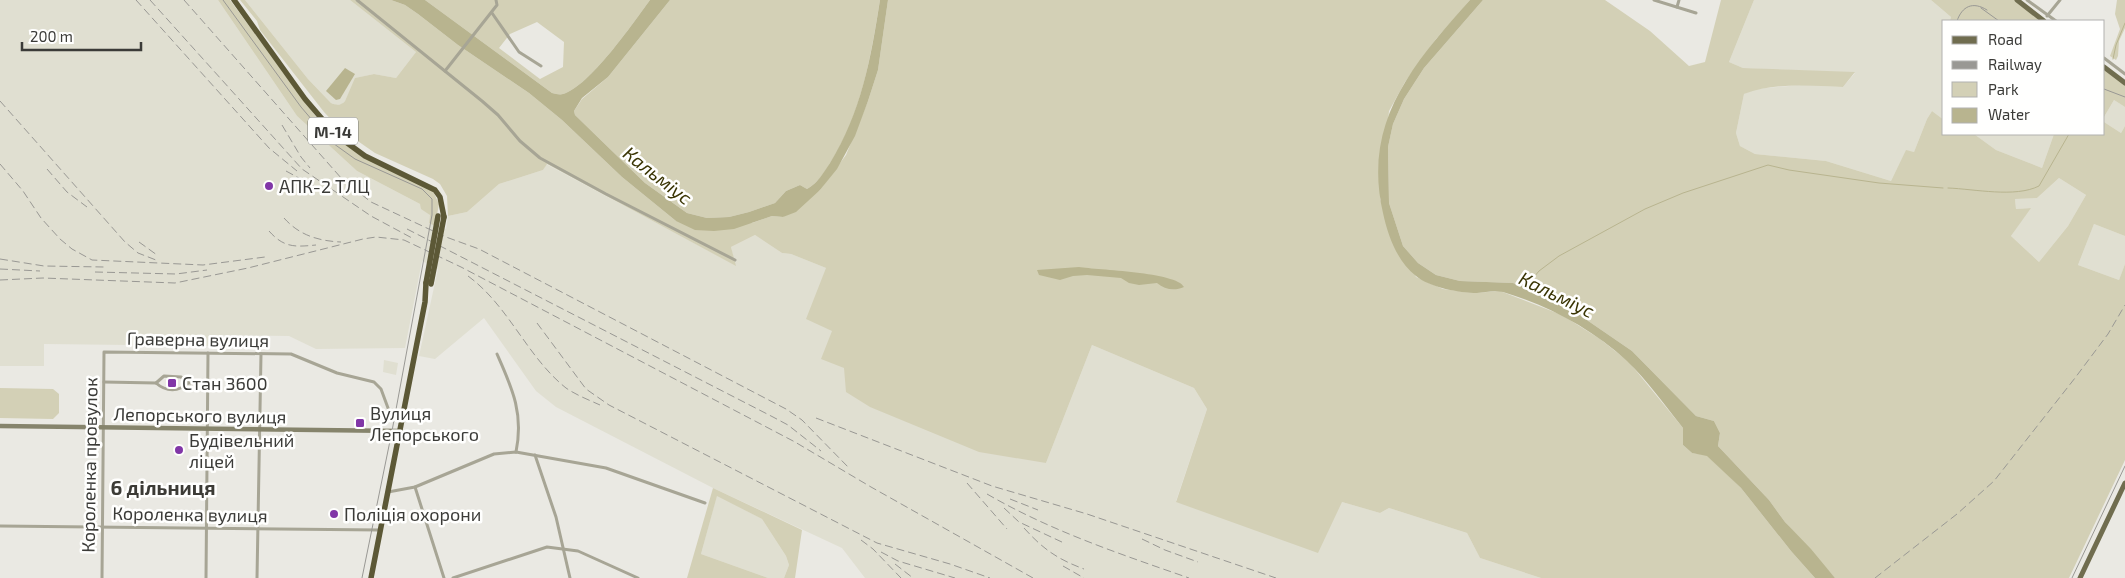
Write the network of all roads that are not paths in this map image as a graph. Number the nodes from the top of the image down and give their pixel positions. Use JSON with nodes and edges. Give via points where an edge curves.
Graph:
{"nodes":[{"id":1,"x":234,"y":0,"type":"edge"},
{"id":2,"x":357,"y":0,"type":"edge"},
{"id":3,"x":496,"y":0,"type":"edge"},
{"id":4,"x":1654,"y":0,"type":"edge"},
{"id":5,"x":1679,"y":0,"type":"edge"},
{"id":6,"x":2017,"y":0,"type":"edge"},
{"id":7,"x":2060,"y":0,"type":"edge"},
{"id":8,"x":2024,"y":1,"type":"edge"},
{"id":9,"x":1677,"y":7,"type":"junction"},
{"id":10,"x":492,"y":13,"type":"junction"},
{"id":11,"x":1696,"y":13,"type":"dead end"},
{"id":12,"x":2048,"y":15,"type":"junction"},
{"id":13,"x":2043,"y":20,"type":"edge"},
{"id":14,"x":2045,"y":20,"type":"edge"},
{"id":15,"x":2055,"y":20,"type":"edge"},
{"id":16,"x":2105,"y":59,"type":"edge"},
{"id":17,"x":541,"y":66,"type":"dead end"},
{"id":18,"x":2105,"y":68,"type":"edge"},
{"id":19,"x":445,"y":71,"type":"junction"},
{"id":20,"x":2125,"y":74,"type":"edge"},
{"id":21,"x":2125,"y":83,"type":"edge"},
{"id":22,"x":735,"y":260,"type":"dead end"},
{"id":23,"x":104,"y":352,"type":"joint"},
{"id":24,"x":208,"y":353,"type":"junction"},
{"id":25,"x":261,"y":354,"type":"junction"},
{"id":26,"x":496,"y":354,"type":"dead end"},
{"id":27,"x":104,"y":382,"type":"junction"},
{"id":28,"x":156,"y":382,"type":"junction"},
{"id":29,"x":188,"y":383,"type":"junction"},
{"id":30,"x":208,"y":383,"type":"junction"},
{"id":31,"x":388,"y":408,"type":"dead end"},
{"id":32,"x":0,"y":426,"type":"edge"},
{"id":33,"x":103,"y":427,"type":"junction"},
{"id":34,"x":207,"y":428,"type":"junction"},
{"id":35,"x":260,"y":429,"type":"junction"},
{"id":36,"x":400,"y":431,"type":"junction"},
{"id":37,"x":516,"y":452,"type":"junction"},
{"id":38,"x":535,"y":455,"type":"junction"},
{"id":39,"x":2125,"y":483,"type":"edge"},
{"id":40,"x":414,"y":487,"type":"junction"},
{"id":41,"x":388,"y":492,"type":"junction"},
{"id":42,"x":705,"y":503,"type":"dead end"},
{"id":43,"x":0,"y":526,"type":"edge"},
{"id":44,"x":102,"y":527,"type":"junction"},
{"id":45,"x":207,"y":528,"type":"junction"},
{"id":46,"x":258,"y":528,"type":"junction"},
{"id":47,"x":380,"y":530,"type":"junction"},
{"id":48,"x":562,"y":550,"type":"junction"},
{"id":49,"x":102,"y":578,"type":"edge"},
{"id":50,"x":206,"y":578,"type":"edge"},
{"id":51,"x":257,"y":578,"type":"edge"},
{"id":52,"x":371,"y":578,"type":"edge"},
{"id":53,"x":444,"y":578,"type":"edge"},
{"id":54,"x":453,"y":578,"type":"edge"},
{"id":55,"x":570,"y":578,"type":"edge"},
{"id":56,"x":638,"y":578,"type":"edge"},
{"id":57,"x":2080,"y":578,"type":"edge"}],
"edges":[{"from":1,"to":36,"type":"highway","number":"М-14","bridge":true,"via":[[330,128],[365,156],[430,187],[442,203]]},
{"from":2,"to":19,"type":"street"},
{"from":3,"to":10,"type":"street"},
{"from":4,"to":9,"type":"street"},
{"from":5,"to":9,"type":"street"},
{"from":6,"to":8,"type":"main road"},
{"from":7,"to":12,"type":"street"},
{"from":8,"to":12,"type":"street"},
{"from":8,"to":13,"type":"main road"},
{"from":9,"to":11,"type":"street"},
{"from":10,"to":17,"type":"street","via":[[519,52]]},
{"from":10,"to":19,"type":"street"},
{"from":12,"to":14,"type":"street"},
{"from":12,"to":15,"type":"street"},
{"from":16,"to":20,"type":"street"},
{"from":18,"to":21,"type":"main road"},
{"from":19,"to":22,"type":"street","via":[[498,115],[540,158]]},
{"from":23,"to":24,"type":"street","name":"Граверна вулиця"},
{"from":23,"to":27,"type":"street","name":"Короленка провулок"},
{"from":24,"to":25,"type":"street","name":"Граверна вулиця"},
{"from":24,"to":30,"type":"street"},
{"from":25,"to":31,"type":"street","name":"Граверна вулиця","via":[[291,354],[337,373],[374,382]]},
{"from":25,"to":35,"type":"street"},
{"from":26,"to":37,"type":"street","via":[[516,399]]},
{"from":27,"to":28,"type":"street"},
{"from":27,"to":33,"type":"street","name":"Короленка провулок"},
{"from":28,"to":29,"type":"street","via":[[166,376],[181,377]]},
{"from":28,"to":29,"type":"street","via":[[163,389],[181,389]]},
{"from":29,"to":30,"type":"street"},
{"from":30,"to":34,"type":"street"},
{"from":32,"to":33,"type":"main road","name":"Лепорського вулиця"},
{"from":33,"to":34,"type":"main road","name":"Лепорського вулиця"},
{"from":33,"to":44,"type":"street","name":"Короленка провулок"},
{"from":34,"to":35,"type":"main road","name":"Лепорського вулиця"},
{"from":34,"to":45,"type":"street"},
{"from":35,"to":36,"type":"main road","name":"Лепорського вулиця"},
{"from":35,"to":46,"type":"street"},
{"from":36,"to":41,"type":"highway","number":"М-14"},
{"from":37,"to":38,"type":"street"},
{"from":37,"to":40,"type":"street","via":[[483,457]]},
{"from":38,"to":42,"type":"street","via":[[606,468]]},
{"from":38,"to":48,"type":"street","via":[[547,486]]},
{"from":39,"to":57,"type":"main road"},
{"from":40,"to":41,"type":"street"},
{"from":40,"to":53,"type":"street"},
{"from":41,"to":47,"type":"highway","number":"М-14"},
{"from":43,"to":44,"type":"street","name":"Короленка вулиця"},
{"from":44,"to":45,"type":"street","name":"Короленка вулиця"},
{"from":44,"to":49,"type":"street","name":"Короленка провулок"},
{"from":45,"to":46,"type":"street","name":"Короленка вулиця"},
{"from":45,"to":50,"type":"street"},
{"from":46,"to":47,"type":"street","name":"Короленка вулиця"},
{"from":46,"to":51,"type":"street"},
{"from":47,"to":52,"type":"highway","number":"М-14"},
{"from":48,"to":54,"type":"street","via":[[547,547]]},
{"from":48,"to":55,"type":"street"},
{"from":48,"to":56,"type":"street","via":[[581,552]]}]}
